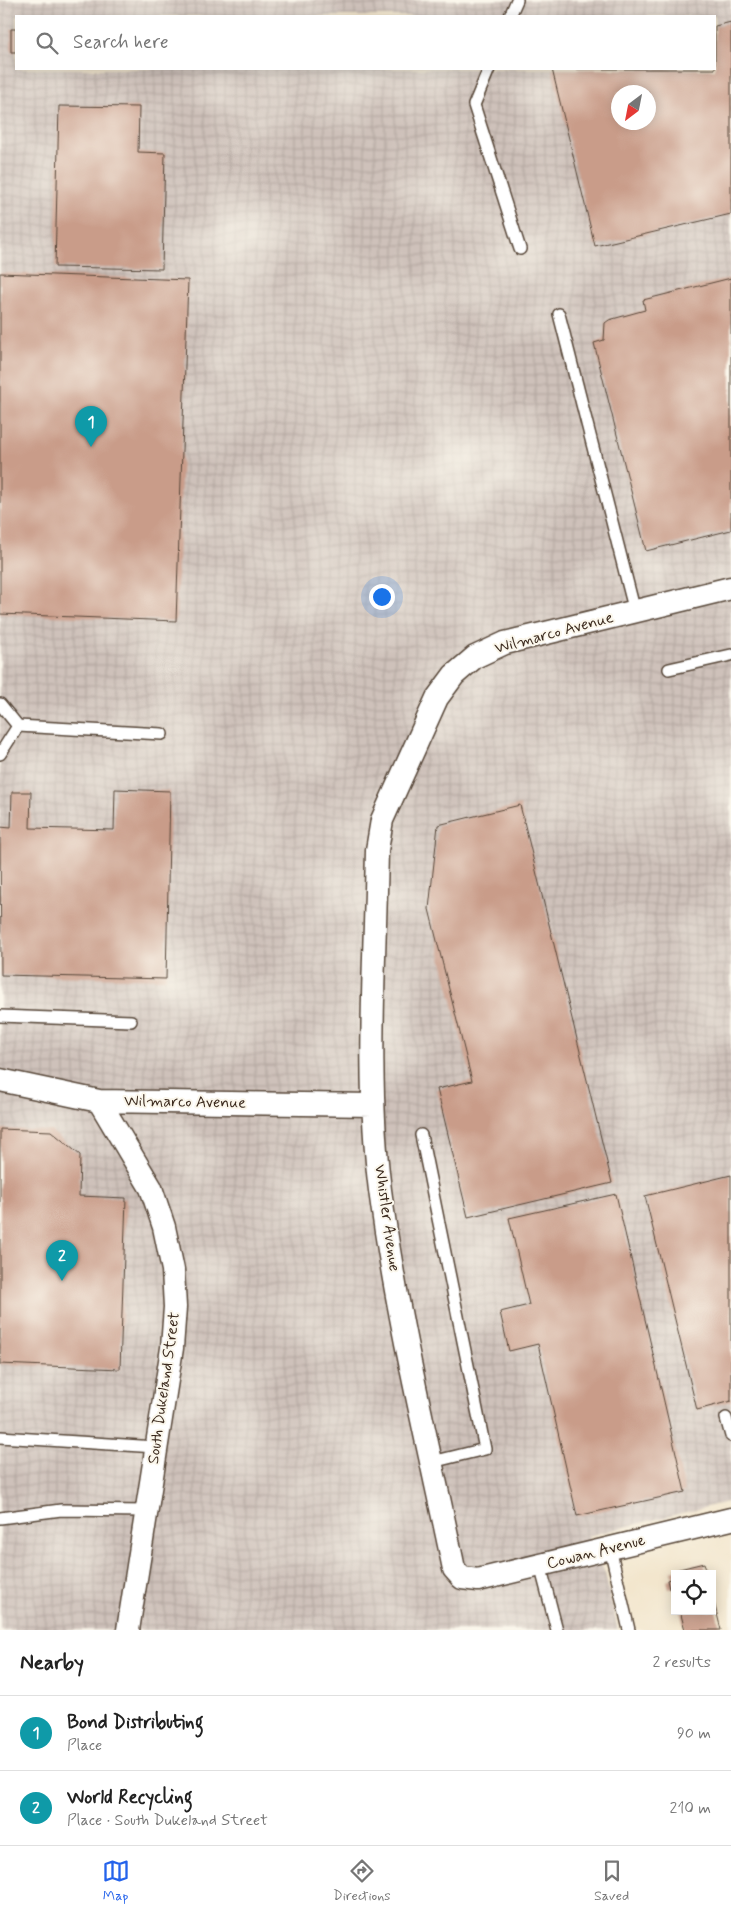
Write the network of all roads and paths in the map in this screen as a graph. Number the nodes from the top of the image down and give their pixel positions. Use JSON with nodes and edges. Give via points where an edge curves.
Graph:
{"nodes":[{"id":1,"x":517,"y":0,"type":"edge"},
{"id":2,"x":510,"y":15,"type":"edge"},
{"id":3,"x":489,"y":70,"type":"edge"},
{"id":4,"x":520,"y":249,"type":"dead end"},
{"id":5,"x":559,"y":314,"type":"dead end"},
{"id":6,"x":731,"y":588,"type":"edge"},
{"id":7,"x":635,"y":612,"type":"junction"},
{"id":8,"x":731,"y":655,"type":"edge"},
{"id":9,"x":669,"y":670,"type":"dead end"},
{"id":10,"x":0,"y":704,"type":"edge"},
{"id":11,"x":18,"y":726,"type":"junction"},
{"id":12,"x":162,"y":734,"type":"dead end"},
{"id":13,"x":0,"y":754,"type":"edge"},
{"id":14,"x":377,"y":850,"type":"joint"},
{"id":15,"x":0,"y":1016,"type":"edge"},
{"id":16,"x":131,"y":1021,"type":"dead end"},
{"id":17,"x":0,"y":1080,"type":"edge"},
{"id":18,"x":99,"y":1101,"type":"junction"},
{"id":19,"x":373,"y":1104,"type":"junction"},
{"id":20,"x":422,"y":1134,"type":"dead end"},
{"id":21,"x":726,"y":1418,"type":"dead end"},
{"id":22,"x":731,"y":1436,"type":"edge"},
{"id":23,"x":0,"y":1437,"type":"edge"},
{"id":24,"x":156,"y":1448,"type":"junction"},
{"id":25,"x":432,"y":1462,"type":"junction"},
{"id":26,"x":146,"y":1511,"type":"junction"},
{"id":27,"x":0,"y":1518,"type":"edge"},
{"id":28,"x":731,"y":1519,"type":"edge"},
{"id":29,"x":610,"y":1548,"type":"junction"},
{"id":30,"x":540,"y":1565,"type":"junction"},
{"id":31,"x":462,"y":1578,"type":"joint"},
{"id":32,"x":128,"y":1630,"type":"edge"},
{"id":33,"x":557,"y":1630,"type":"edge"},
{"id":34,"x":630,"y":1630,"type":"edge"}],
"edges":[{"from":1,"to":2,"type":"lane"},
{"from":3,"to":4,"type":"lane","via":[[474,105]]},
{"from":5,"to":7,"type":"lane"},
{"from":6,"to":7,"type":"street","name":"Wilmarco Avenue"},
{"from":7,"to":14,"type":"street","name":"Wilmarco Avenue","via":[[505,643],[475,657],[454,675],[437,698],[393,794],[382,820]]},
{"from":8,"to":9,"type":"lane"},
{"from":10,"to":11,"type":"lane"},
{"from":11,"to":12,"type":"lane"},
{"from":11,"to":13,"type":"lane"},
{"from":14,"to":19,"type":"street","name":"Whistler Avenue"},
{"from":15,"to":16,"type":"lane"},
{"from":17,"to":18,"type":"street","name":"Wilmarco Avenue"},
{"from":18,"to":19,"type":"street","name":"Wilmarco Avenue"},
{"from":18,"to":24,"type":"street","name":"South Dukeland Street","via":[[151,1188],[173,1270],[176,1307]]},
{"from":19,"to":25,"type":"street","name":"Whistler Avenue","via":[[380,1190]]},
{"from":20,"to":25,"type":"lane","via":[[485,1449]]},
{"from":21,"to":22,"type":"lane"},
{"from":23,"to":24,"type":"lane"},
{"from":24,"to":26,"type":"street","name":"South Dukeland Street"},
{"from":25,"to":31,"type":"street","name":"Whistler Avenue","via":[[454,1569]]},
{"from":26,"to":27,"type":"lane","via":[[62,1510]]},
{"from":26,"to":32,"type":"street","name":"South Dukeland Street"},
{"from":28,"to":29,"type":"street","name":"Cowan Avenue"},
{"from":29,"to":30,"type":"street","name":"Cowan Avenue"},
{"from":29,"to":34,"type":"lane"},
{"from":30,"to":31,"type":"street","name":"Cowan Avenue","via":[[478,1580]]},
{"from":30,"to":33,"type":"lane"}]}
